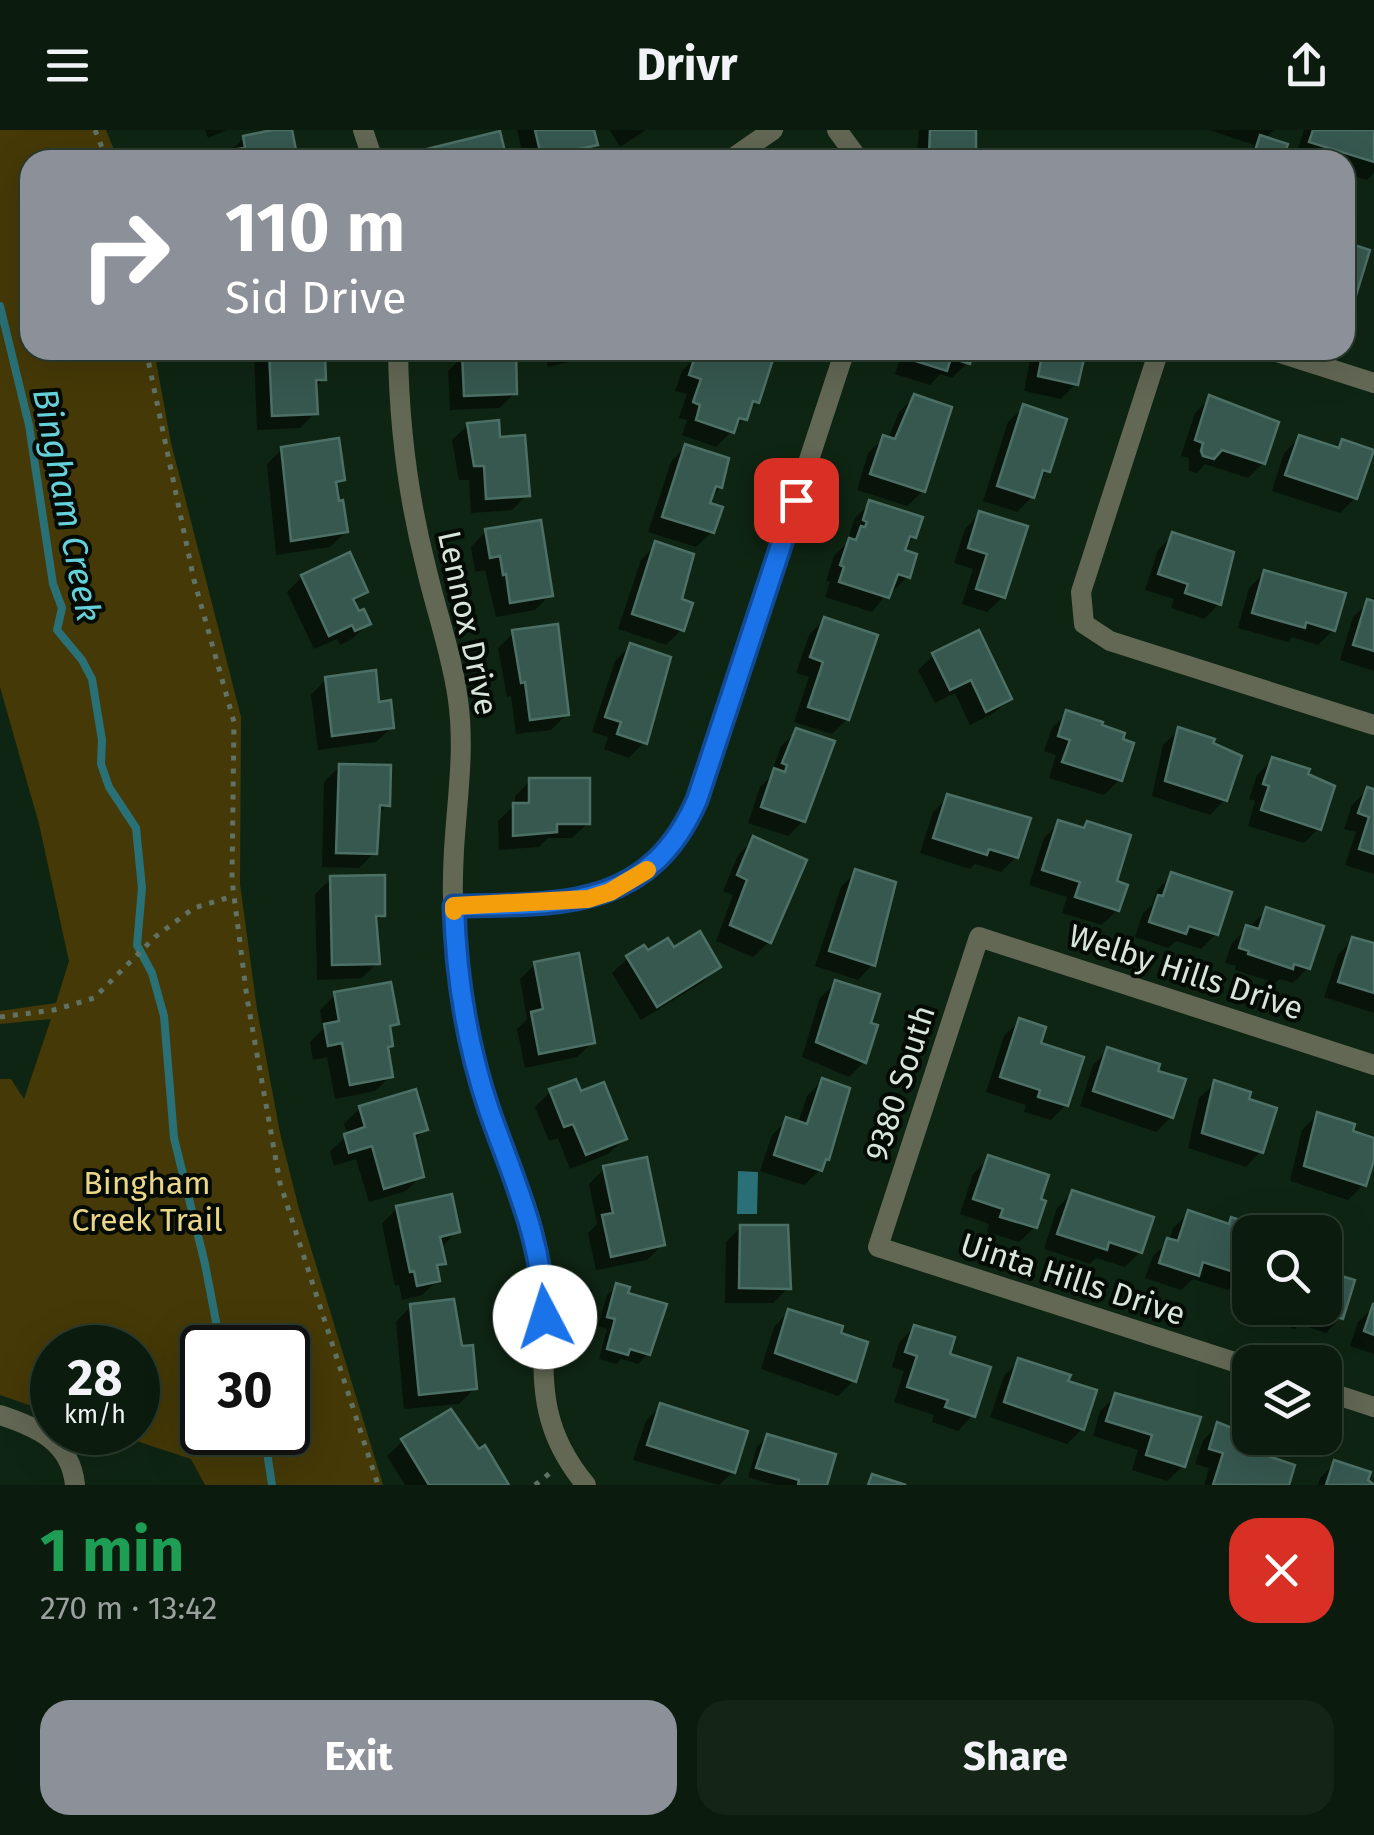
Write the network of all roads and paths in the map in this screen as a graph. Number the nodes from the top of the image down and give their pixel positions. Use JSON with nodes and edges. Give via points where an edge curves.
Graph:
{"nodes":[{"id":1,"x":773,"y":130,"type":"edge"},
{"id":2,"x":744,"y":150,"type":"edge"},
{"id":3,"x":148,"y":360,"type":"edge"},
{"id":4,"x":399,"y":360,"type":"edge"},
{"id":5,"x":842,"y":360,"type":"edge"},
{"id":6,"x":1156,"y":360,"type":"edge"},
{"id":7,"x":1302,"y":360,"type":"edge"},
{"id":8,"x":1374,"y":383,"type":"edge"},
{"id":9,"x":1374,"y":725,"type":"edge"},
{"id":10,"x":234,"y":896,"type":"junction"},
{"id":11,"x":454,"y":906,"type":"junction"},
{"id":12,"x":979,"y":937,"type":"joint"},
{"id":13,"x":0,"y":1017,"type":"edge"},
{"id":14,"x":1374,"y":1065,"type":"edge"},
{"id":15,"x":878,"y":1248,"type":"joint"},
{"id":16,"x":1232,"y":1361,"type":"edge"},
{"id":17,"x":1342,"y":1397,"type":"edge"},
{"id":18,"x":1374,"y":1407,"type":"edge"},
{"id":19,"x":0,"y":1415,"type":"edge"},
{"id":20,"x":75,"y":1485,"type":"edge"},
{"id":21,"x":378,"y":1485,"type":"edge"},
{"id":22,"x":586,"y":1485,"type":"edge"}],
"edges":[{"from":1,"to":2,"type":"street"},
{"from":3,"to":10,"type":"path","via":[[194,580],[234,722]]},
{"from":4,"to":11,"type":"street","name":"Lennox Drive","via":[[416,523],[461,722]]},
{"from":5,"to":11,"type":"street","via":[[697,800],[677,839],[638,876],[588,899]]},
{"from":6,"to":9,"type":"street","via":[[1081,592],[1084,624],[1102,639]]},
{"from":7,"to":8,"type":"street"},
{"from":10,"to":13,"type":"path","via":[[194,908],[94,998]]},
{"from":10,"to":21,"type":"path","via":[[280,1184]]},
{"from":11,"to":22,"type":"street","name":"Lennox Drive","via":[[462,1003],[478,1074],[539,1258],[548,1416]]},
{"from":12,"to":14,"type":"street","name":"Welby Hills Drive"},
{"from":12,"to":15,"type":"street","name":"9380 South"},
{"from":15,"to":16,"type":"street","name":"Uinta Hills Drive"},
{"from":17,"to":18,"type":"street"},
{"from":19,"to":20,"type":"street","via":[[41,1430],[66,1455]]}]}
